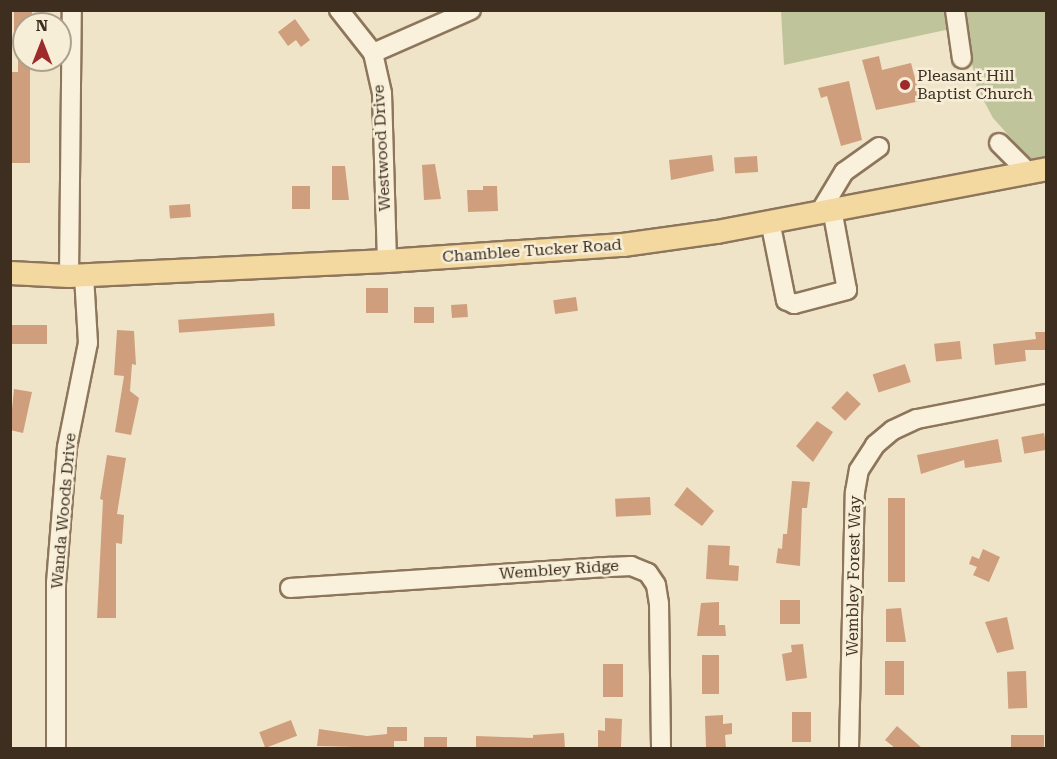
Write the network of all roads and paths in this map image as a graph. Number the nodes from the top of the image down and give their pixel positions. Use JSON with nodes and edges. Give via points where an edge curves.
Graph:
{"nodes":[{"id":1,"x":72,"y":10,"type":"edge"},
{"id":2,"x":339,"y":10,"type":"edge"},
{"id":3,"x":471,"y":10,"type":"edge"},
{"id":4,"x":955,"y":10,"type":"edge"},
{"id":5,"x":373,"y":53,"type":"junction"},
{"id":6,"x":962,"y":58,"type":"dead end"},
{"id":7,"x":999,"y":142,"type":"dead end"},
{"id":8,"x":879,"y":147,"type":"dead end"},
{"id":9,"x":1037,"y":171,"type":"edge"},
{"id":10,"x":826,"y":210,"type":"junction"},
{"id":11,"x":770,"y":221,"type":"junction"},
{"id":12,"x":387,"y":261,"type":"junction"},
{"id":13,"x":10,"y":273,"type":"edge"},
{"id":14,"x":76,"y":275,"type":"junction"},
{"id":15,"x":1047,"y":394,"type":"edge"},
{"id":16,"x":290,"y":588,"type":"dead end"},
{"id":17,"x":56,"y":748,"type":"edge"},
{"id":18,"x":661,"y":748,"type":"edge"},
{"id":19,"x":849,"y":748,"type":"edge"}],
"edges":[{"from":1,"to":14,"type":"street","name":"Wanda Woods Drive"},
{"from":2,"to":5,"type":"street","name":"Westwood Drive"},
{"from":3,"to":5,"type":"street"},
{"from":4,"to":6,"type":"street"},
{"from":5,"to":12,"type":"street","name":"Westwood Drive","via":[[382,93]]},
{"from":7,"to":9,"type":"street"},
{"from":8,"to":10,"type":"street","via":[[844,172]]},
{"from":9,"to":10,"type":"main road","name":"Chamblee Tucker Road"},
{"from":10,"to":11,"type":"main road","name":"Chamblee Tucker Road"},
{"from":10,"to":11,"type":"street","via":[[847,290],[794,304],[786,300]]},
{"from":11,"to":12,"type":"main road","name":"Chamblee Tucker Road","via":[[623,244]]},
{"from":12,"to":14,"type":"main road","name":"Chamblee Tucker Road"},
{"from":13,"to":14,"type":"main road","name":"Chamblee Tucker Road"},
{"from":14,"to":17,"type":"street","name":"Wanda Woods Drive","via":[[87,344],[67,447],[56,583]]},
{"from":15,"to":19,"type":"street","name":"Wembley Forest Way","via":[[917,419],[893,430],[875,446],[859,470],[855,492]]},
{"from":16,"to":18,"type":"street","name":"Wembley Ridge","via":[[610,567],[648,573],[660,603]]}]}
